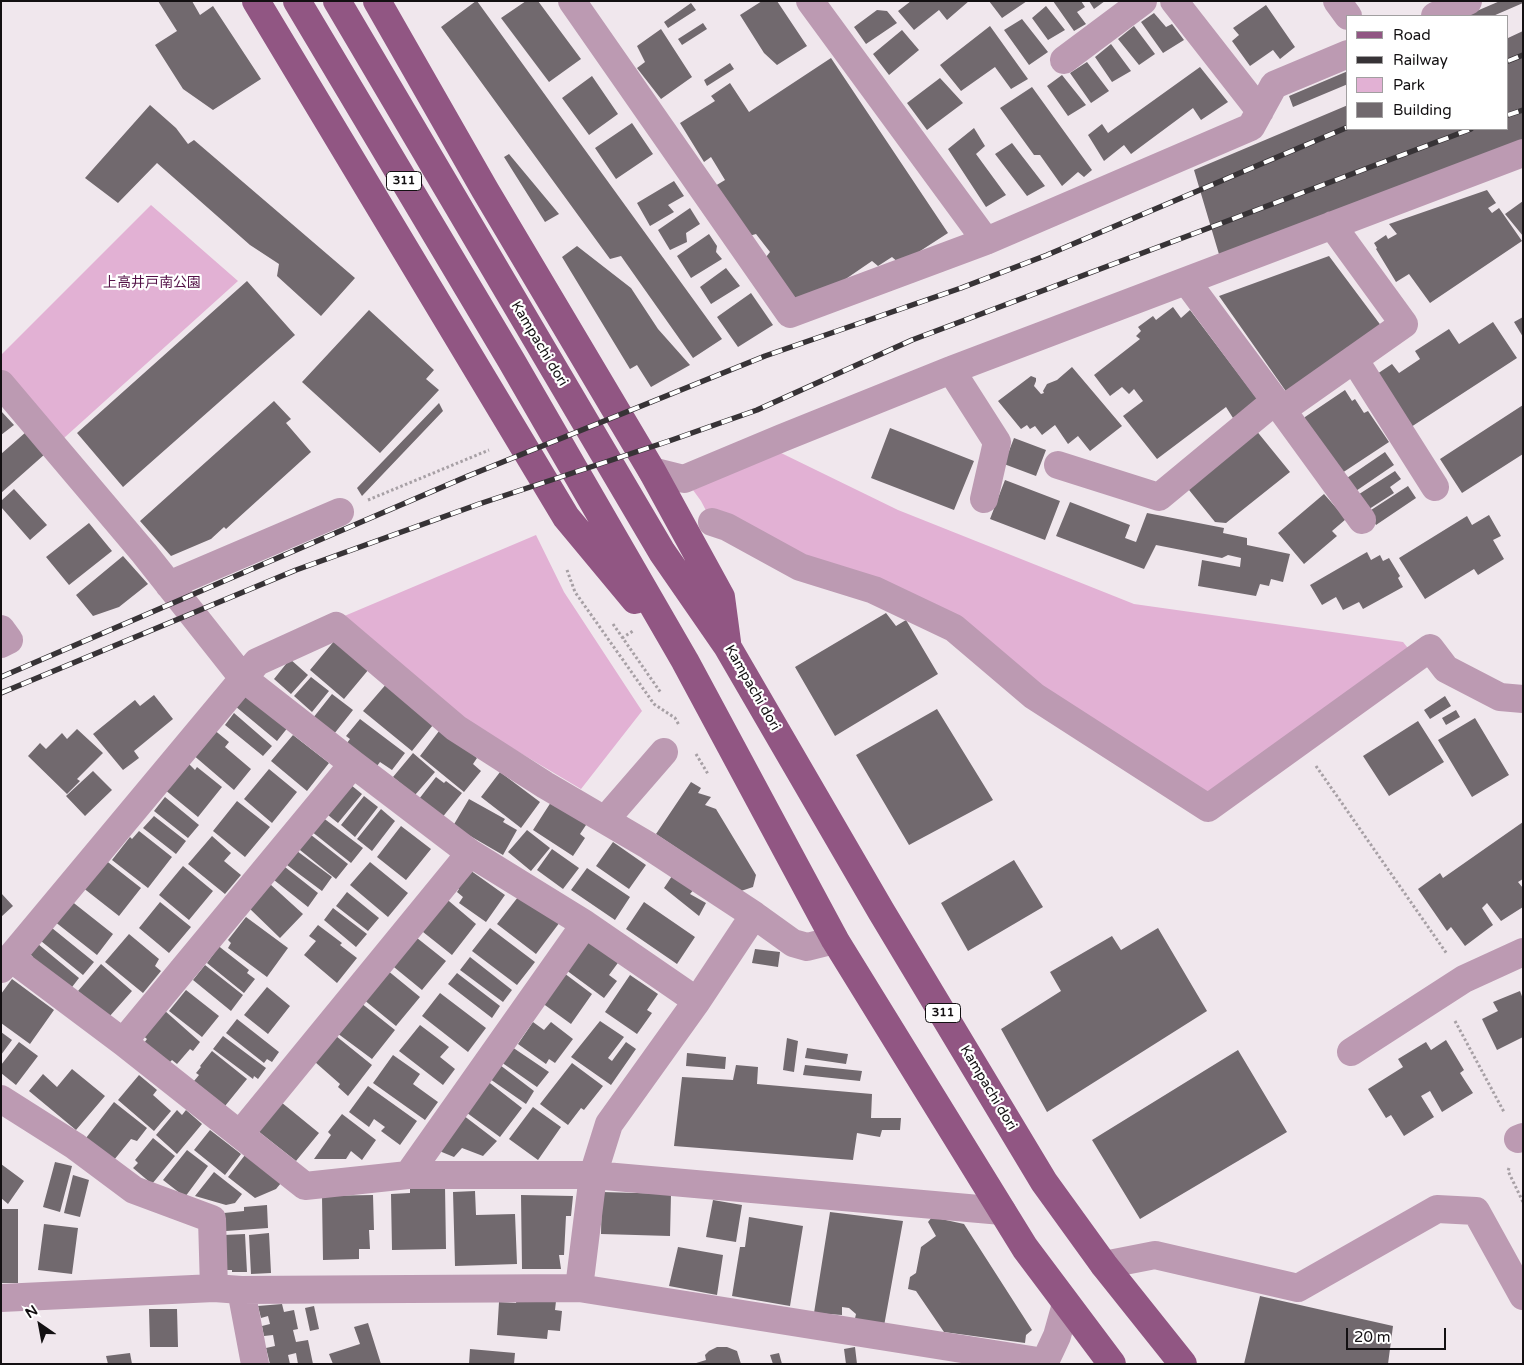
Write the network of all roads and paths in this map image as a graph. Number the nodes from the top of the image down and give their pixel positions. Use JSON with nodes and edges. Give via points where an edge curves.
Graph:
{"nodes":[{"id":1,"x":256,"y":1,"type":"edge"},
{"id":2,"x":297,"y":1,"type":"edge"},
{"id":3,"x":337,"y":1,"type":"edge"},
{"id":4,"x":377,"y":1,"type":"edge"},
{"id":5,"x":572,"y":1,"type":"edge"},
{"id":6,"x":810,"y":1,"type":"edge"},
{"id":7,"x":1143,"y":1,"type":"edge"},
{"id":8,"x":1174,"y":1,"type":"edge"},
{"id":9,"x":1336,"y":1,"type":"edge"},
{"id":10,"x":1468,"y":1,"type":"edge"},
{"id":11,"x":1347,"y":15,"type":"edge"},
{"id":12,"x":1437,"y":15,"type":"edge"},
{"id":13,"x":1346,"y":55,"type":"edge"},
{"id":14,"x":1064,"y":60,"type":"dead end"},
{"id":15,"x":1260,"y":111,"type":"junction"},
{"id":16,"x":1523,"y":153,"type":"edge"},
{"id":17,"x":1332,"y":225,"type":"junction"},
{"id":18,"x":986,"y":241,"type":"junction"},
{"id":19,"x":1187,"y":282,"type":"junction"},
{"id":20,"x":1354,"y":359,"type":"junction"},
{"id":21,"x":951,"y":370,"type":"junction"},
{"id":22,"x":1,"y":384,"type":"edge"},
{"id":23,"x":1278,"y":405,"type":"junction"},
{"id":24,"x":494,"y":448,"type":"dead end"},
{"id":25,"x":1058,"y":465,"type":"dead end"},
{"id":26,"x":652,"y":471,"type":"junction"},
{"id":27,"x":1435,"y":488,"type":"dead end"},
{"id":28,"x":984,"y":499,"type":"dead end"},
{"id":29,"x":340,"y":512,"type":"joint"},
{"id":30,"x":1362,"y":520,"type":"dead end"},
{"id":31,"x":712,"y":522,"type":"dead end"},
{"id":32,"x":567,"y":569,"type":"dead end"},
{"id":33,"x":169,"y":584,"type":"junction"},
{"id":34,"x":612,"y":623,"type":"dead end"},
{"id":35,"x":1,"y":629,"type":"edge"},
{"id":36,"x":1,"y":644,"type":"edge"},
{"id":37,"x":727,"y":646,"type":"junction"},
{"id":38,"x":685,"y":661,"type":"junction"},
{"id":39,"x":243,"y":678,"type":"junction"},
{"id":40,"x":661,"y":693,"type":"dead end"},
{"id":41,"x":1523,"y":699,"type":"edge"},
{"id":42,"x":680,"y":726,"type":"dead end"},
{"id":43,"x":664,"y":752,"type":"dead end"},
{"id":44,"x":694,"y":752,"type":"dead end"},
{"id":45,"x":1313,"y":761,"type":"dead end"},
{"id":46,"x":352,"y":764,"type":"junction"},
{"id":47,"x":709,"y":777,"type":"dead end"},
{"id":48,"x":605,"y":820,"type":"junction"},
{"id":49,"x":470,"y":853,"type":"junction"},
{"id":50,"x":754,"y":915,"type":"junction"},
{"id":51,"x":585,"y":924,"type":"junction"},
{"id":52,"x":835,"y":940,"type":"junction"},
{"id":53,"x":1523,"y":952,"type":"edge"},
{"id":54,"x":6,"y":963,"type":"edge"},
{"id":55,"x":1464,"y":979,"type":"junction"},
{"id":56,"x":1441,"y":995,"type":"junction"},
{"id":57,"x":697,"y":1001,"type":"junction"},
{"id":58,"x":122,"y":1042,"type":"junction"},
{"id":59,"x":1351,"y":1052,"type":"dead end"},
{"id":60,"x":1,"y":1099,"type":"edge"},
{"id":61,"x":240,"y":1134,"type":"junction"},
{"id":62,"x":1521,"y":1138,"type":"edge"},
{"id":63,"x":408,"y":1175,"type":"junction"},
{"id":64,"x":593,"y":1175,"type":"junction"},
{"id":65,"x":1523,"y":1202,"type":"edge"},
{"id":66,"x":1002,"y":1211,"type":"junction"},
{"id":67,"x":1104,"y":1265,"type":"junction"},
{"id":68,"x":579,"y":1288,"type":"junction"},
{"id":69,"x":228,"y":1289,"type":"junction"},
{"id":70,"x":1523,"y":1296,"type":"edge"},
{"id":71,"x":1,"y":1298,"type":"edge"},
{"id":72,"x":1066,"y":1304,"type":"junction"},
{"id":73,"x":1044,"y":1363,"type":"edge"},
{"id":74,"x":255,"y":1364,"type":"edge"},
{"id":75,"x":1112,"y":1364,"type":"edge"},
{"id":76,"x":1183,"y":1364,"type":"edge"}],
"edges":[{"from":1,"to":38,"type":"main road","via":[[566,517]]},
{"from":2,"to":38,"type":"main road","number":"311","via":[[511,360]]},
{"from":3,"to":37,"type":"main road","name":"Kampachi dori","number":"311","via":[[662,552]]},
{"from":4,"to":26,"type":"main road"},
{"from":5,"to":18,"type":"street","via":[[790,314]]},
{"from":6,"to":18,"type":"street"},
{"from":7,"to":14,"type":"street"},
{"from":8,"to":15,"type":"street"},
{"from":9,"to":11,"type":"street"},
{"from":10,"to":12,"type":"street"},
{"from":13,"to":15,"type":"street","via":[[1274,85]]},
{"from":15,"to":18,"type":"street","via":[[1251,128]]},
{"from":16,"to":17,"type":"street"},
{"from":17,"to":19,"type":"street"},
{"from":17,"to":20,"type":"street","via":[[1404,324]]},
{"from":19,"to":21,"type":"street"},
{"from":19,"to":23,"type":"street"},
{"from":20,"to":23,"type":"street"},
{"from":20,"to":27,"type":"street"},
{"from":21,"to":26,"type":"street","via":[[684,479]]},
{"from":21,"to":28,"type":"street","via":[[998,442]]},
{"from":22,"to":33,"type":"street"},
{"from":23,"to":25,"type":"street","via":[[1159,497]]},
{"from":23,"to":30,"type":"street"},
{"from":24,"to":29,"type":"path"},
{"from":26,"to":37,"type":"main road","via":[[721,597]]},
{"from":29,"to":33,"type":"street"},
{"from":31,"to":41,"type":"street","via":[[800,567],[874,590],[954,628],[1034,696],[1208,808],[1430,648],[1446,669],[1500,697]]},
{"from":32,"to":42,"type":"path","via":[[575,592],[654,704],[675,718]]},
{"from":33,"to":39,"type":"street"},
{"from":34,"to":40,"type":"path"},
{"from":35,"to":36,"type":"street","via":[[9,640]]},
{"from":37,"to":67,"type":"main road","name":"Kampachi dori","number":"311","via":[[1044,1182]]},
{"from":38,"to":52,"type":"main road","number":"311"},
{"from":39,"to":46,"type":"street"},
{"from":39,"to":48,"type":"street","via":[[257,662],[336,626],[456,728]]},
{"from":39,"to":54,"type":"street"},
{"from":43,"to":48,"type":"street"},
{"from":44,"to":47,"type":"path"},
{"from":45,"to":55,"type":"path"},
{"from":46,"to":49,"type":"street"},
{"from":46,"to":58,"type":"street"},
{"from":48,"to":50,"type":"street"},
{"from":49,"to":51,"type":"street"},
{"from":49,"to":61,"type":"street"},
{"from":50,"to":52,"type":"street","via":[[793,943],[807,947]]},
{"from":50,"to":57,"type":"street"},
{"from":51,"to":57,"type":"street"},
{"from":51,"to":63,"type":"street"},
{"from":52,"to":66,"type":"main road","number":"311"},
{"from":53,"to":55,"type":"street"},
{"from":54,"to":58,"type":"street"},
{"from":55,"to":56,"type":"street"},
{"from":56,"to":59,"type":"street"},
{"from":56,"to":62,"type":"path"},
{"from":57,"to":64,"type":"street","via":[[609,1124]]},
{"from":58,"to":61,"type":"street"},
{"from":60,"to":69,"type":"street","via":[[75,1146],[134,1190],[212,1219]]},
{"from":61,"to":63,"type":"street","via":[[305,1186]]},
{"from":62,"to":65,"type":"path","via":[[1508,1170]]},
{"from":63,"to":64,"type":"street"},
{"from":64,"to":66,"type":"street"},
{"from":64,"to":68,"type":"street"},
{"from":66,"to":72,"type":"main road","number":"311"},
{"from":67,"to":70,"type":"street","via":[[1155,1255],[1298,1288],[1437,1209],[1476,1211]]},
{"from":67,"to":76,"type":"main road","name":"Kampachi dori","number":"311"},
{"from":68,"to":69,"type":"street"},
{"from":68,"to":73,"type":"street"},
{"from":69,"to":71,"type":"street"},
{"from":69,"to":74,"type":"street"},
{"from":72,"to":73,"type":"street","via":[[1057,1336]]},
{"from":72,"to":75,"type":"main road","number":"311"}]}
